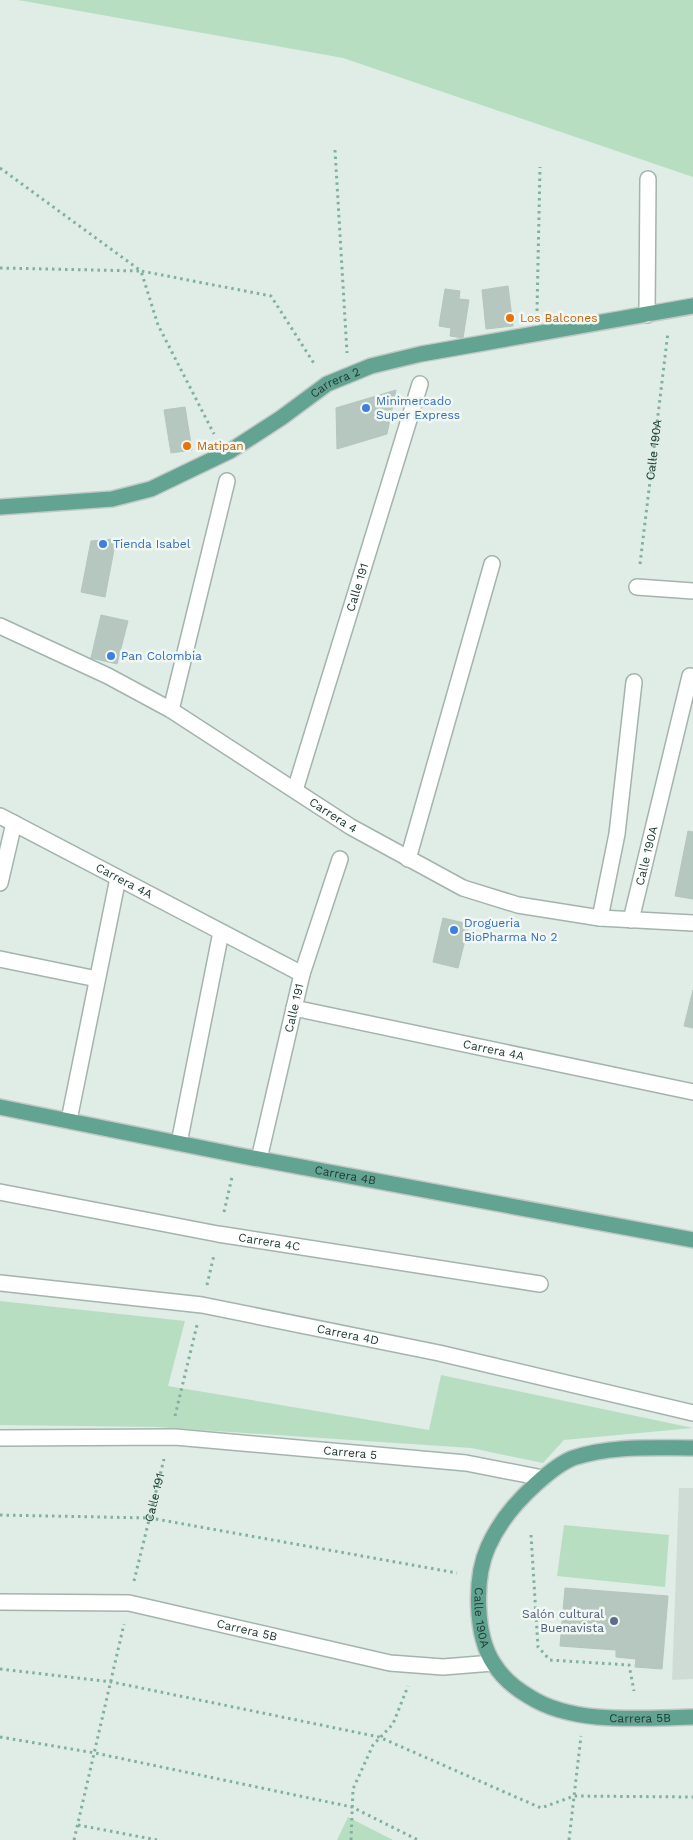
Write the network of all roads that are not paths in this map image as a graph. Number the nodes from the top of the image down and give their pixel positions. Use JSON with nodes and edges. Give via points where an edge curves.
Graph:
{"nodes":[{"id":1,"x":648,"y":179,"type":"dead end"},
{"id":2,"x":693,"y":306,"type":"edge"},
{"id":3,"x":647,"y":314,"type":"junction"},
{"id":4,"x":420,"y":384,"type":"dead end"},
{"id":5,"x":227,"y":481,"type":"dead end"},
{"id":6,"x":0,"y":507,"type":"edge"},
{"id":7,"x":492,"y":564,"type":"dead end"},
{"id":8,"x":637,"y":587,"type":"road end"},
{"id":9,"x":693,"y":591,"type":"edge"},
{"id":10,"x":0,"y":626,"type":"edge"},
{"id":11,"x":690,"y":676,"type":"dead end"},
{"id":12,"x":634,"y":682,"type":"dead end"},
{"id":13,"x":171,"y":710,"type":"junction"},
{"id":14,"x":295,"y":790,"type":"junction"},
{"id":15,"x":0,"y":816,"type":"edge"},
{"id":16,"x":14,"y":823,"type":"junction"},
{"id":17,"x":340,"y":859,"type":"dead end"},
{"id":18,"x":408,"y":859,"type":"junction"},
{"id":19,"x":118,"y":878,"type":"junction"},
{"id":20,"x":0,"y":883,"type":"edge"},
{"id":21,"x":600,"y":918,"type":"junction"},
{"id":22,"x":631,"y":920,"type":"junction"},
{"id":23,"x":693,"y":923,"type":"edge"},
{"id":24,"x":221,"y":932,"type":"junction"},
{"id":25,"x":0,"y":959,"type":"edge"},
{"id":26,"x":302,"y":974,"type":"junction"},
{"id":27,"x":97,"y":980,"type":"junction"},
{"id":28,"x":294,"y":1008,"type":"junction"},
{"id":29,"x":693,"y":1092,"type":"edge"},
{"id":30,"x":0,"y":1107,"type":"edge"},
{"id":31,"x":68,"y":1120,"type":"junction"},
{"id":32,"x":179,"y":1142,"type":"junction"},
{"id":33,"x":259,"y":1159,"type":"junction"},
{"id":34,"x":0,"y":1192,"type":"edge"},
{"id":35,"x":693,"y":1240,"type":"edge"},
{"id":36,"x":0,"y":1283,"type":"edge"},
{"id":37,"x":540,"y":1284,"type":"dead end"},
{"id":38,"x":693,"y":1413,"type":"edge"},
{"id":39,"x":0,"y":1438,"type":"edge"},
{"id":40,"x":693,"y":1448,"type":"edge"},
{"id":41,"x":543,"y":1478,"type":"junction"},
{"id":42,"x":0,"y":1602,"type":"edge"},
{"id":43,"x":493,"y":1663,"type":"junction"},
{"id":44,"x":558,"y":1711,"type":"joint"},
{"id":45,"x":693,"y":1717,"type":"edge"}],
"edges":[{"from":1,"to":3,"type":"street"},
{"from":2,"to":3,"type":"main road","name":"Carrera 2"},
{"from":3,"to":6,"type":"main road","name":"Carrera 2","via":[[420,354],[371,366],[327,384],[230,451],[151,489],[112,499]]},
{"from":4,"to":14,"type":"street","name":"Calle 191"},
{"from":5,"to":13,"type":"street"},
{"from":7,"to":18,"type":"street"},
{"from":8,"to":9,"type":"street"},
{"from":10,"to":13,"type":"street","name":"Carrera 4","via":[[108,676]]},
{"from":11,"to":22,"type":"street","name":"Calle 190A"},
{"from":12,"to":21,"type":"street","via":[[617,834]]},
{"from":13,"to":14,"type":"street","name":"Carrera 4"},
{"from":14,"to":18,"type":"street","name":"Carrera 4"},
{"from":15,"to":16,"type":"street","name":"Carrera 4A"},
{"from":16,"to":19,"type":"street","name":"Carrera 4A"},
{"from":16,"to":20,"type":"street"},
{"from":17,"to":26,"type":"street","name":"Calle 191"},
{"from":18,"to":21,"type":"street","name":"Carrera 4","via":[[463,888],[518,905]]},
{"from":19,"to":24,"type":"street","name":"Carrera 4A"},
{"from":19,"to":27,"type":"street"},
{"from":21,"to":22,"type":"street","name":"Carrera 4"},
{"from":22,"to":23,"type":"street","name":"Carrera 4"},
{"from":24,"to":26,"type":"street","name":"Carrera 4A"},
{"from":24,"to":32,"type":"street"},
{"from":25,"to":27,"type":"street"},
{"from":26,"to":28,"type":"street","name":"Calle 191"},
{"from":27,"to":31,"type":"street"},
{"from":28,"to":29,"type":"street","name":"Carrera 4A"},
{"from":28,"to":33,"type":"street","name":"Calle 191"},
{"from":30,"to":31,"type":"main road","name":"Carrera 4B"},
{"from":31,"to":32,"type":"main road","name":"Carrera 4B"},
{"from":32,"to":33,"type":"main road","name":"Carrera 4B"},
{"from":33,"to":35,"type":"main road","name":"Carrera 4B"},
{"from":34,"to":37,"type":"street","name":"Carrera 4C","via":[[218,1234]]},
{"from":36,"to":38,"type":"street","name":"Carrera 4D","via":[[202,1304],[439,1353]]},
{"from":39,"to":41,"type":"street","name":"Carrera 5","via":[[170,1438],[466,1463]]},
{"from":40,"to":41,"type":"main road","via":[[601,1451],[571,1459]]},
{"from":41,"to":43,"type":"main road","name":"Calle 190A","via":[[504,1516],[487,1548],[478,1599],[481,1630]]},
{"from":42,"to":43,"type":"street","name":"Carrera 5B","via":[[129,1603],[390,1662],[443,1667]]},
{"from":43,"to":44,"type":"main road","name":"Calle 190A","via":[[507,1680],[530,1698]]},
{"from":44,"to":45,"type":"main road","name":"Carrera 5B","via":[[583,1716]]}]}
